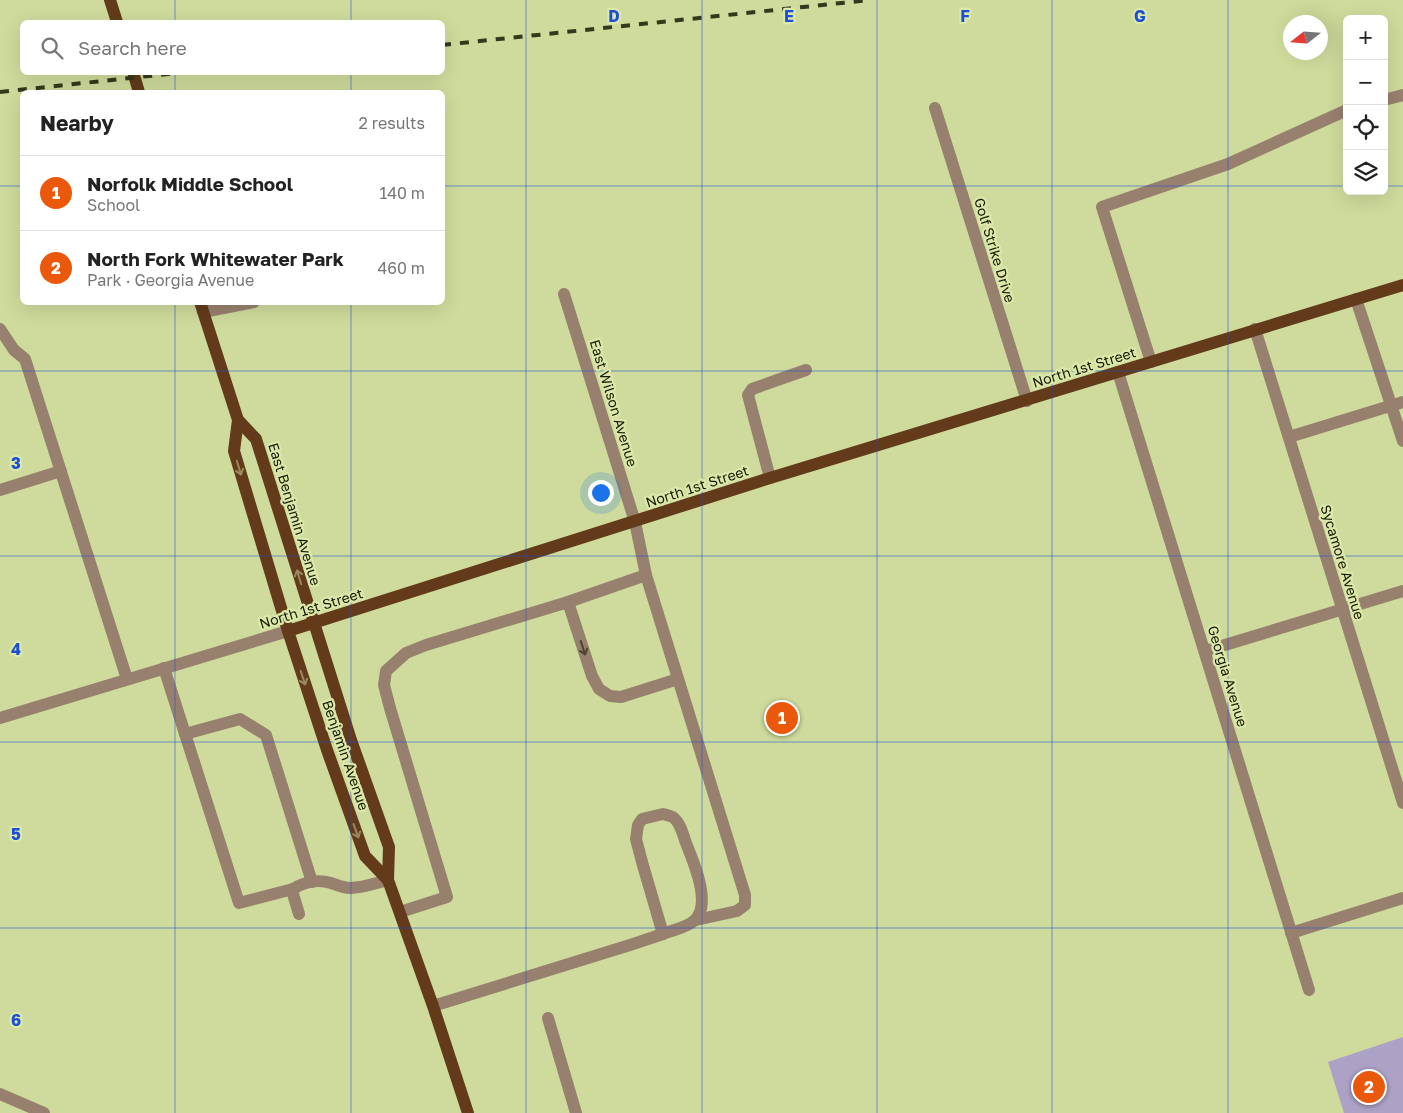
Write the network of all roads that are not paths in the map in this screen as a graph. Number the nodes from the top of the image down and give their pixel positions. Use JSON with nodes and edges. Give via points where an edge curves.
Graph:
{"nodes":[{"id":1,"x":110,"y":0,"type":"edge"},
{"id":2,"x":116,"y":20,"type":"edge"},
{"id":3,"x":134,"y":75,"type":"edge"},
{"id":4,"x":138,"y":90,"type":"edge"},
{"id":5,"x":1403,"y":95,"type":"edge"},
{"id":6,"x":1388,"y":99,"type":"edge"},
{"id":7,"x":935,"y":108,"type":"dead end"},
{"id":8,"x":1343,"y":112,"type":"edge"},
{"id":9,"x":1403,"y":285,"type":"edge"},
{"id":10,"x":564,"y":294,"type":"dead end"},
{"id":11,"x":1356,"y":299,"type":"junction"},
{"id":12,"x":223,"y":305,"type":"edge"},
{"id":13,"x":202,"y":307,"type":"edge"},
{"id":14,"x":0,"y":329,"type":"edge"},
{"id":15,"x":1256,"y":329,"type":"junction"},
{"id":16,"x":1151,"y":362,"type":"junction"},
{"id":17,"x":806,"y":370,"type":"dead end"},
{"id":18,"x":1118,"y":372,"type":"junction"},
{"id":19,"x":1027,"y":401,"type":"junction"},
{"id":20,"x":1397,"y":404,"type":"edge"},
{"id":21,"x":238,"y":420,"type":"junction"},
{"id":22,"x":1289,"y":437,"type":"junction"},
{"id":23,"x":1403,"y":441,"type":"edge"},
{"id":24,"x":60,"y":471,"type":"junction"},
{"id":25,"x":770,"y":478,"type":"junction"},
{"id":26,"x":0,"y":490,"type":"edge"},
{"id":27,"x":635,"y":522,"type":"junction"},
{"id":28,"x":646,"y":575,"type":"junction"},
{"id":29,"x":1403,"y":591,"type":"edge"},
{"id":30,"x":568,"y":602,"type":"junction"},
{"id":31,"x":1342,"y":610,"type":"junction"},
{"id":32,"x":313,"y":623,"type":"junction"},
{"id":33,"x":288,"y":631,"type":"junction"},
{"id":34,"x":1205,"y":651,"type":"junction"},
{"id":35,"x":164,"y":668,"type":"junction"},
{"id":36,"x":127,"y":679,"type":"junction"},
{"id":37,"x":678,"y":679,"type":"junction"},
{"id":38,"x":0,"y":718,"type":"edge"},
{"id":39,"x":185,"y":734,"type":"junction"},
{"id":40,"x":1403,"y":802,"type":"edge"},
{"id":41,"x":388,"y":880,"type":"junction"},
{"id":42,"x":312,"y":882,"type":"junction"},
{"id":43,"x":293,"y":889,"type":"junction"},
{"id":44,"x":1403,"y":898,"type":"edge"},
{"id":45,"x":400,"y":912,"type":"junction"},
{"id":46,"x":299,"y":914,"type":"dead end"},
{"id":47,"x":696,"y":920,"type":"junction"},
{"id":48,"x":1291,"y":933,"type":"junction"},
{"id":49,"x":663,"y":934,"type":"junction"},
{"id":50,"x":1309,"y":990,"type":"dead end"},
{"id":51,"x":433,"y":1006,"type":"junction"},
{"id":52,"x":548,"y":1018,"type":"dead end"},
{"id":53,"x":0,"y":1094,"type":"edge"},
{"id":54,"x":44,"y":1113,"type":"edge"},
{"id":55,"x":468,"y":1113,"type":"edge"},
{"id":56,"x":576,"y":1113,"type":"edge"}],
"edges":[{"from":1,"to":2,"type":"main road"},
{"from":3,"to":4,"type":"main road"},
{"from":5,"to":6,"type":"street"},
{"from":7,"to":19,"type":"street","name":"Golf Strike Drive"},
{"from":8,"to":16,"type":"street","via":[[1228,164],[1102,207]]},
{"from":9,"to":11,"type":"main road","name":"North 1st Street"},
{"from":10,"to":27,"type":"street","name":"East Wilson Avenue"},
{"from":11,"to":15,"type":"main road","name":"North 1st Street"},
{"from":11,"to":20,"type":"street"},
{"from":12,"to":13,"type":"street"},
{"from":13,"to":21,"type":"main road","name":"East Benjamin Avenue"},
{"from":14,"to":24,"type":"street","via":[[14,350],[25,359]]},
{"from":15,"to":16,"type":"main road","name":"North 1st Street"},
{"from":15,"to":22,"type":"street","name":"Sycamore Avenue"},
{"from":16,"to":18,"type":"main road","name":"North 1st Street"},
{"from":17,"to":25,"type":"street","via":[[752,389],[748,394]]},
{"from":18,"to":19,"type":"main road","name":"North 1st Street"},
{"from":18,"to":34,"type":"street","name":"Georgia Avenue"},
{"from":19,"to":25,"type":"main road","name":"North 1st Street"},
{"from":20,"to":22,"type":"street"},
{"from":20,"to":23,"type":"street"},
{"from":32,"to":21,"type":"main road","name":"East Benjamin Avenue","one_way":true,"via":[[256,439]]},
{"from":21,"to":33,"type":"main road","name":"East Benjamin Avenue","one_way":true,"via":[[234,451]]},
{"from":22,"to":31,"type":"street","name":"Sycamore Avenue"},
{"from":24,"to":26,"type":"street"},
{"from":24,"to":36,"type":"street"},
{"from":25,"to":27,"type":"main road","name":"North 1st Street"},
{"from":27,"to":28,"type":"street","name":"East Wilson Avenue"},
{"from":27,"to":32,"type":"main road","name":"North 1st Street"},
{"from":28,"to":30,"type":"street"},
{"from":28,"to":37,"type":"street","name":"East Wilson Avenue"},
{"from":29,"to":31,"type":"street"},
{"from":30,"to":37,"type":"street","one_way":true,"via":[[599,689],[610,696],[621,697]]},
{"from":30,"to":45,"type":"street","via":[[426,645],[406,653],[386,672],[384,685],[390,708],[447,897]]},
{"from":31,"to":34,"type":"street"},
{"from":31,"to":40,"type":"street","name":"Sycamore Avenue"},
{"from":32,"to":33,"type":"main road","name":"North 1st Street"},
{"from":32,"to":41,"type":"main road","name":"Benjamin Avenue","via":[[389,847]]},
{"from":33,"to":35,"type":"street","name":"North 1st Street"},
{"from":33,"to":41,"type":"main road","name":"Benjamin Avenue","one_way":true,"via":[[365,856]]},
{"from":34,"to":48,"type":"street","name":"Georgia Avenue"},
{"from":35,"to":36,"type":"street","name":"North 1st Street"},
{"from":35,"to":39,"type":"street"},
{"from":36,"to":38,"type":"street","name":"North 1st Street"},
{"from":37,"to":47,"type":"street","name":"East Wilson Avenue","via":[[745,895],[745,906],[737,911]]},
{"from":39,"to":42,"type":"street","via":[[240,718],[266,735]]},
{"from":39,"to":43,"type":"street","via":[[239,903]]},
{"from":41,"to":42,"type":"street","via":[[355,888]]},
{"from":41,"to":45,"type":"main road","name":"Benjamin Avenue"},
{"from":42,"to":43,"type":"street"},
{"from":43,"to":46,"type":"street"},
{"from":44,"to":48,"type":"street"},
{"from":45,"to":51,"type":"main road","name":"Benjamin Avenue"},
{"from":47,"to":49,"type":"street"},
{"from":47,"to":49,"type":"street","via":[[702,897],[699,880],[678,824],[674,818],[663,814],[642,819],[636,839]]},
{"from":48,"to":50,"type":"street","name":"Georgia Avenue"},
{"from":49,"to":51,"type":"street"},
{"from":51,"to":55,"type":"main road","name":"Benjamin Avenue"},
{"from":52,"to":56,"type":"street"},
{"from":53,"to":54,"type":"street"}]}
